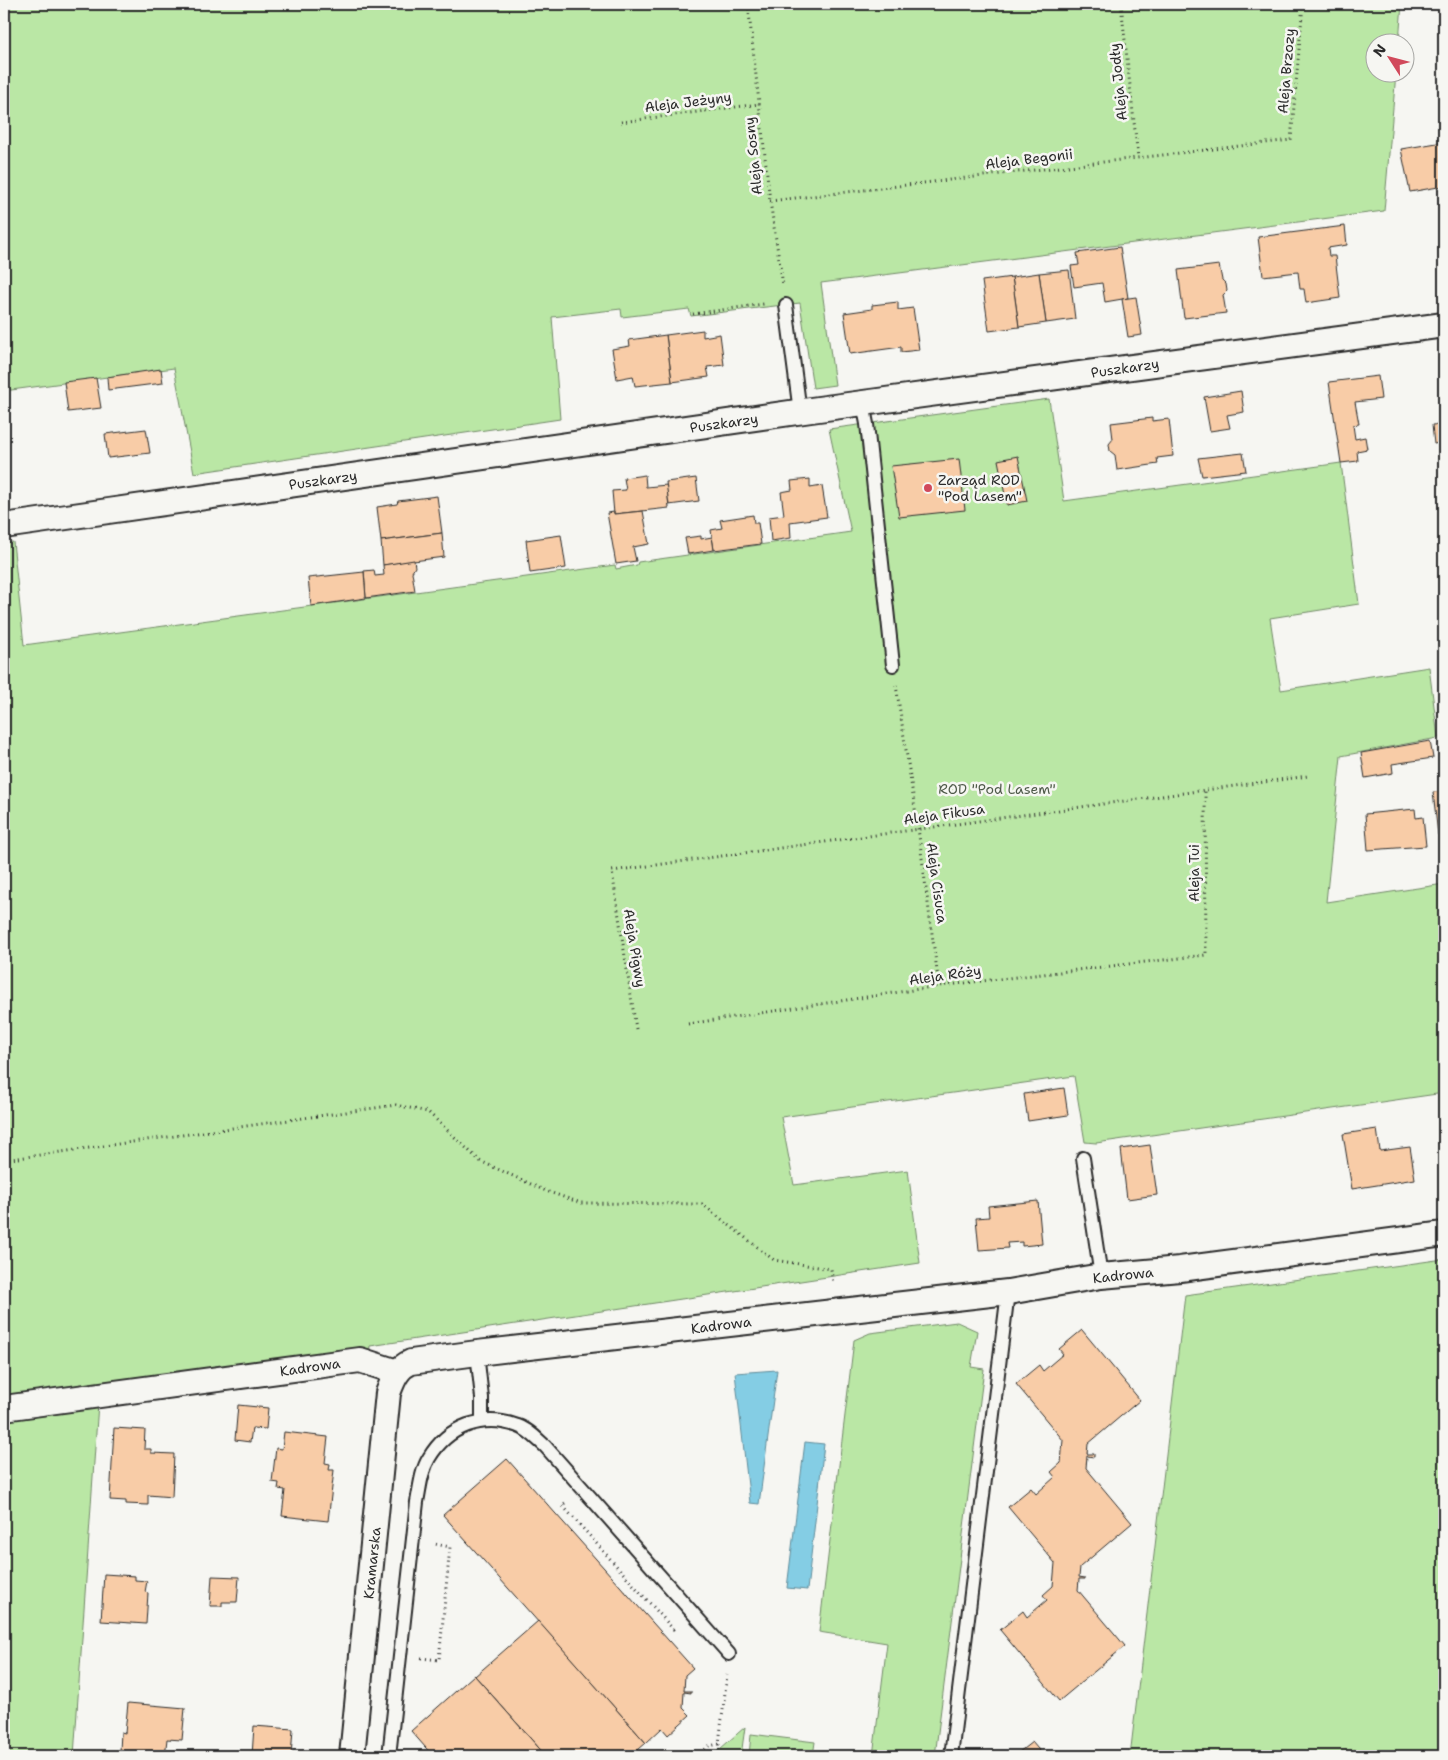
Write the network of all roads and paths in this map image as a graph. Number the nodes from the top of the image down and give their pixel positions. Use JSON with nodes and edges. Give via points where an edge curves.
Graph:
{"nodes":[{"id":1,"x":748,"y":4,"type":"edge"},
{"id":2,"x":1122,"y":4,"type":"edge"},
{"id":3,"x":1303,"y":4,"type":"edge"},
{"id":4,"x":759,"y":104,"type":"junction"},
{"id":5,"x":621,"y":122,"type":"dead end"},
{"id":6,"x":1292,"y":140,"type":"joint"},
{"id":7,"x":1138,"y":158,"type":"junction"},
{"id":8,"x":770,"y":200,"type":"junction"},
{"id":9,"x":786,"y":303,"type":"junction"},
{"id":10,"x":693,"y":314,"type":"dead end"},
{"id":11,"x":1444,"y":325,"type":"edge"},
{"id":12,"x":863,"y":403,"type":"junction"},
{"id":13,"x":800,"y":412,"type":"junction"},
{"id":14,"x":4,"y":526,"type":"edge"},
{"id":15,"x":893,"y":665,"type":"joint"},
{"id":16,"x":1308,"y":776,"type":"dead end"},
{"id":17,"x":1205,"y":790,"type":"junction"},
{"id":18,"x":918,"y":828,"type":"junction"},
{"id":19,"x":612,"y":871,"type":"joint"},
{"id":20,"x":1206,"y":955,"type":"joint"},
{"id":21,"x":940,"y":986,"type":"junction"},
{"id":22,"x":688,"y":1024,"type":"dead end"},
{"id":23,"x":636,"y":1029,"type":"dead end"},
{"id":24,"x":1083,"y":1158,"type":"dead end"},
{"id":25,"x":4,"y":1160,"type":"edge"},
{"id":26,"x":1444,"y":1234,"type":"edge"},
{"id":27,"x":1102,"y":1276,"type":"junction"},
{"id":28,"x":1008,"y":1292,"type":"junction"},
{"id":29,"x":837,"y":1311,"type":"junction"},
{"id":30,"x":477,"y":1354,"type":"junction"},
{"id":31,"x":397,"y":1372,"type":"junction"},
{"id":32,"x":4,"y":1408,"type":"edge"},
{"id":33,"x":482,"y":1422,"type":"junction"},
{"id":34,"x":566,"y":1510,"type":"dead end"},
{"id":35,"x":427,"y":1543,"type":"dead end"},
{"id":36,"x":676,"y":1627,"type":"dead end"},
{"id":37,"x":729,"y":1654,"type":"joint"},
{"id":38,"x":414,"y":1656,"type":"dead end"},
{"id":39,"x":352,"y":1756,"type":"edge"},
{"id":40,"x":389,"y":1756,"type":"edge"},
{"id":41,"x":698,"y":1756,"type":"edge"},
{"id":42,"x":950,"y":1756,"type":"edge"}],
"edges":[{"from":1,"to":4,"type":"path","name":"Aleja Sosny"},
{"from":2,"to":7,"type":"path","name":"Aleja Jodły"},
{"from":3,"to":6,"type":"path","name":"Aleja Brzozy"},
{"from":4,"to":5,"type":"path","name":"Aleja Jeżyny"},
{"from":4,"to":8,"type":"path","name":"Aleja Sosny"},
{"from":6,"to":7,"type":"path","name":"Aleja Begonii"},
{"from":7,"to":8,"type":"path","name":"Aleja Begonii"},
{"from":8,"to":9,"type":"path","name":"Aleja Sosny"},
{"from":9,"to":10,"type":"path"},
{"from":9,"to":13,"type":"lane"},
{"from":11,"to":12,"type":"street","name":"Puszkarzy"},
{"from":12,"to":13,"type":"street","name":"Puszkarzy"},
{"from":12,"to":15,"type":"lane"},
{"from":13,"to":14,"type":"street","name":"Puszkarzy"},
{"from":15,"to":18,"type":"path","name":"Aleja Cisuca"},
{"from":16,"to":17,"type":"path","name":"Aleja Fikusa"},
{"from":17,"to":18,"type":"path","name":"Aleja Fikusa"},
{"from":17,"to":20,"type":"path","name":"Aleja Tui"},
{"from":18,"to":19,"type":"path","name":"Aleja Fikusa"},
{"from":18,"to":21,"type":"path","name":"Aleja Cisuca"},
{"from":19,"to":23,"type":"path","name":"Aleja Pigwy"},
{"from":20,"to":21,"type":"path","name":"Aleja Róży"},
{"from":21,"to":22,"type":"path","name":"Aleja Róży"},
{"from":24,"to":27,"type":"lane"},
{"from":25,"to":29,"type":"path","via":[[396,1106],[428,1112],[480,1161],[581,1203],[702,1204],[774,1260],[831,1269]]},
{"from":26,"to":27,"type":"street","name":"Kadrowa","via":[[1180,1269]]},
{"from":27,"to":28,"type":"street","name":"Kadrowa"},
{"from":28,"to":29,"type":"street","name":"Kadrowa"},
{"from":28,"to":42,"type":"lane"},
{"from":29,"to":30,"type":"street","name":"Kadrowa"},
{"from":30,"to":31,"type":"street","name":"Kadrowa","via":[[411,1362]]},
{"from":30,"to":33,"type":"lane"},
{"from":31,"to":32,"type":"street","name":"Kadrowa","via":[[360,1360]]},
{"from":31,"to":39,"type":"street","name":"Kramarska","via":[[388,1394]]},
{"from":33,"to":37,"type":"lane","via":[[520,1426],[545,1446]]},
{"from":33,"to":40,"type":"lane","via":[[464,1424],[448,1435],[429,1458],[422,1476]]},
{"from":34,"to":36,"type":"path","via":[[673,1629]]},
{"from":35,"to":38,"type":"path","via":[[450,1546],[439,1660]]},
{"from":37,"to":41,"type":"path","via":[[719,1744],[709,1746]]}]}
